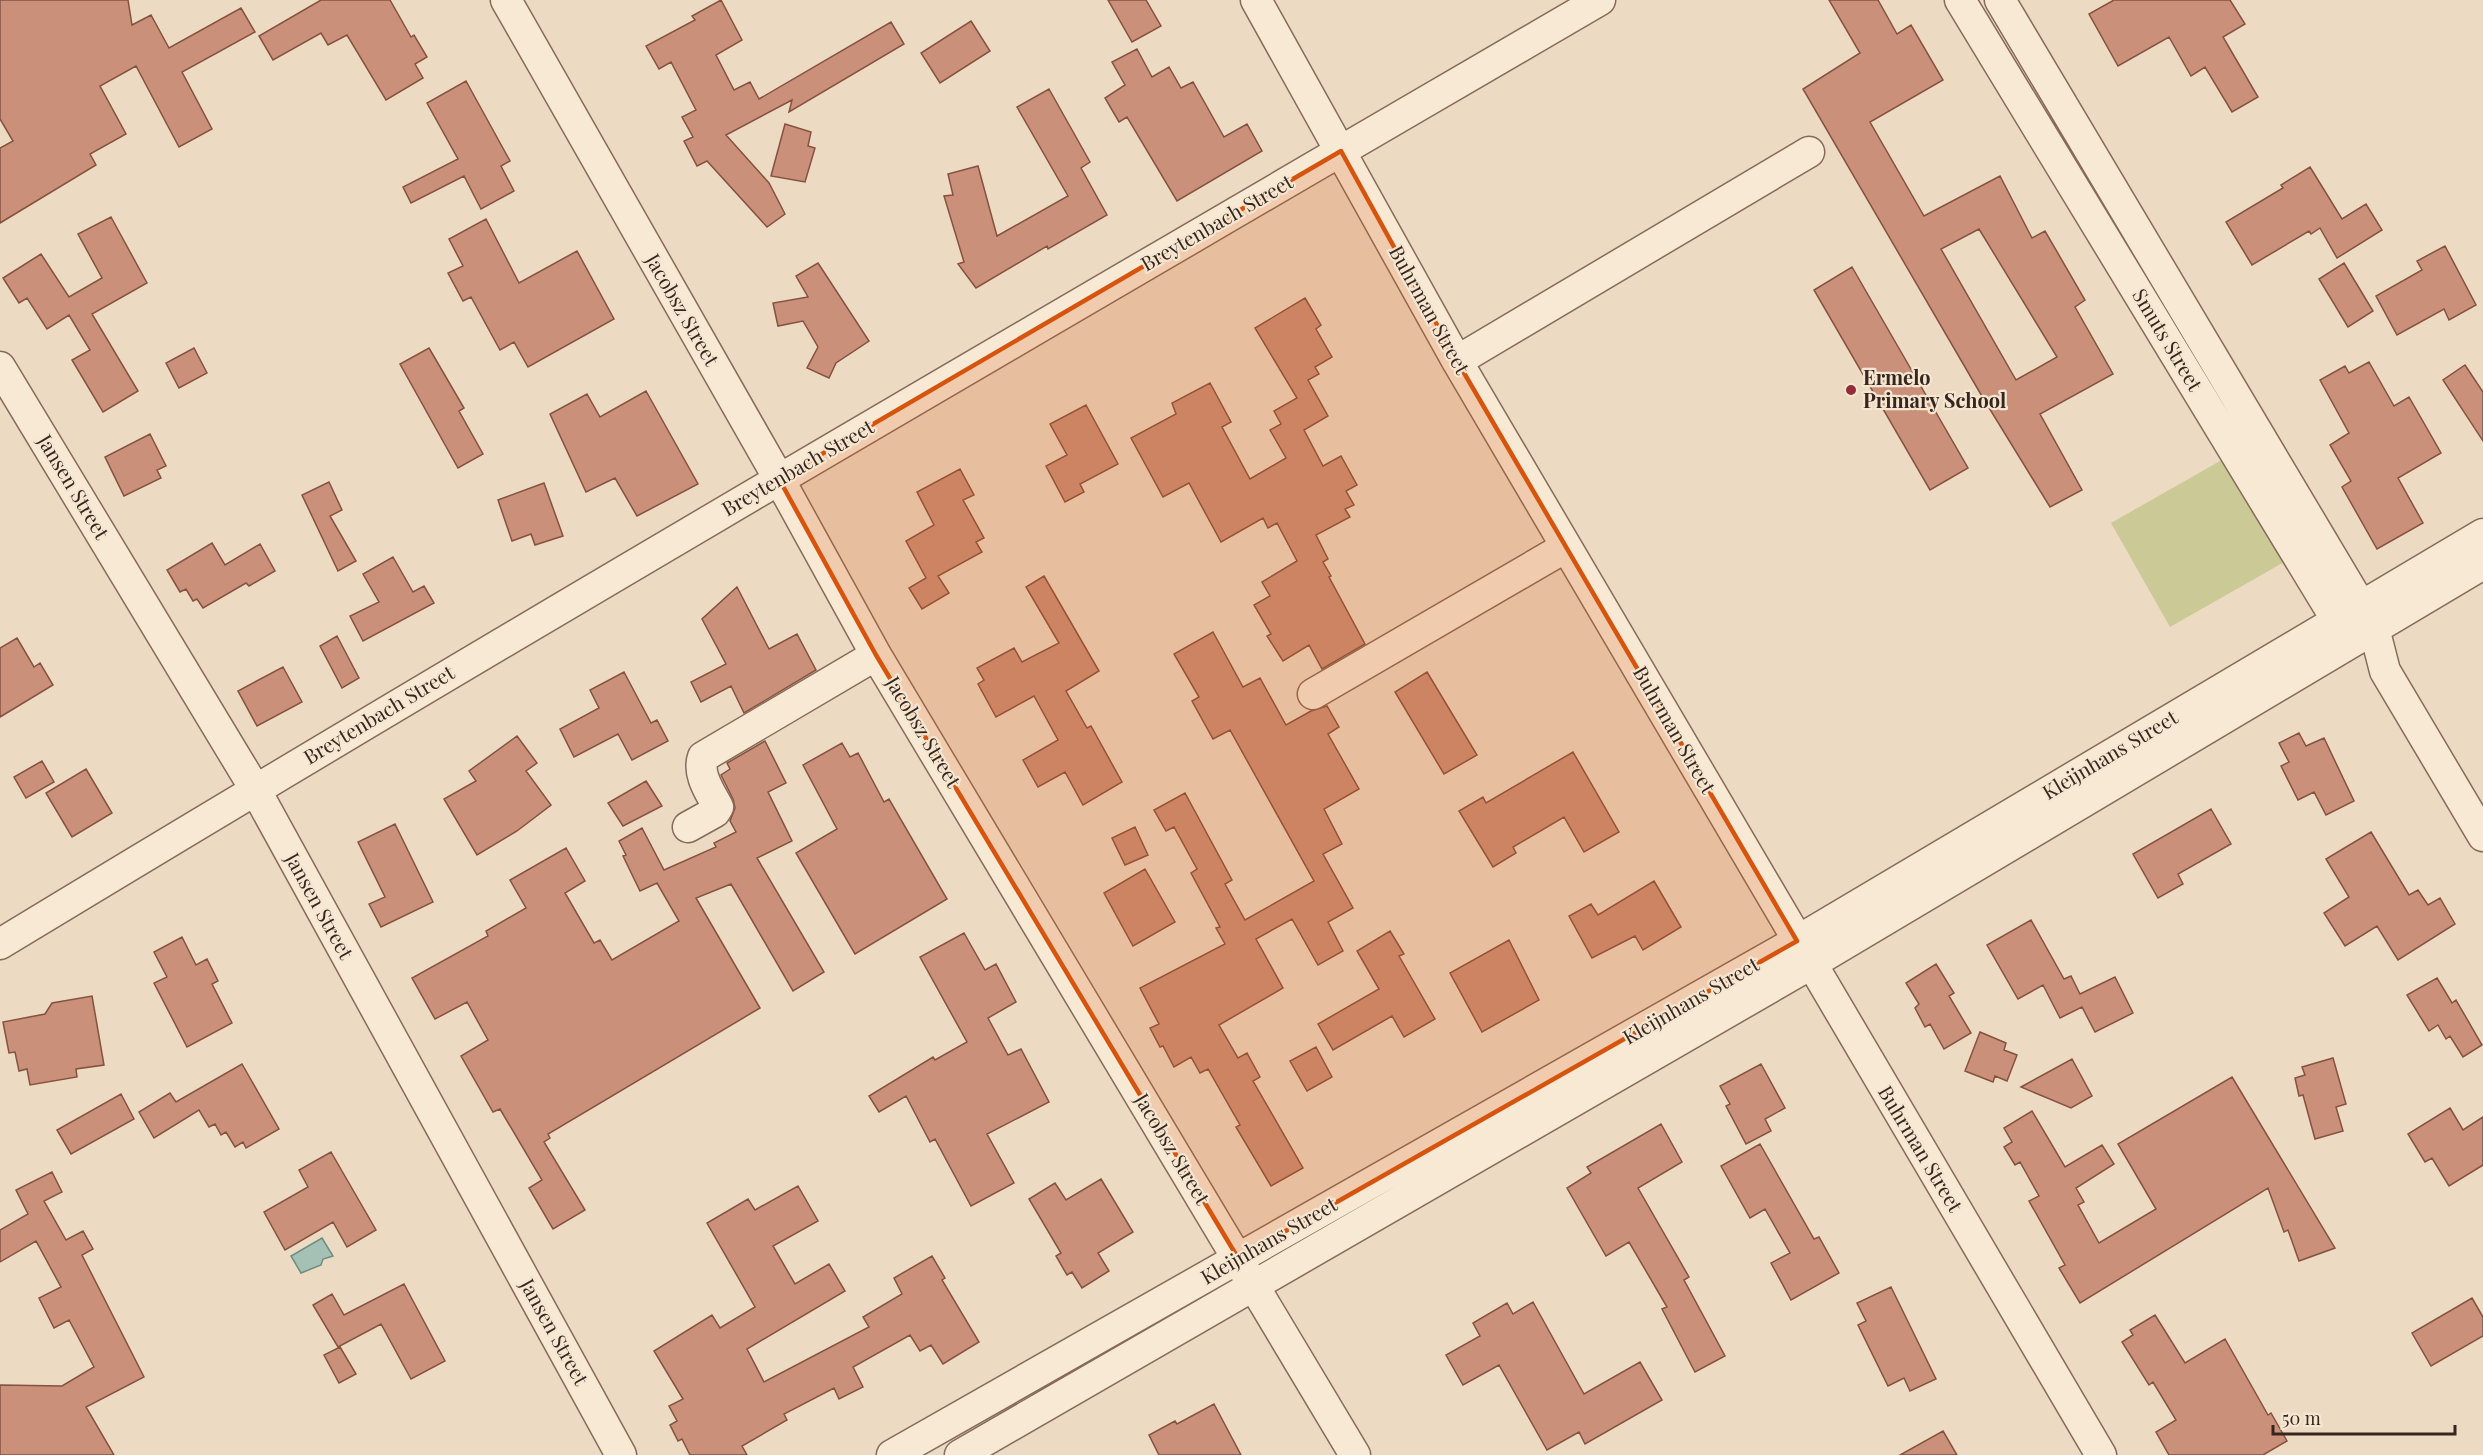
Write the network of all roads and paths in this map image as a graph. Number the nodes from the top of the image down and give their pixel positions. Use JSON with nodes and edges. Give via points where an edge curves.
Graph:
{"nodes":[{"id":1,"x":506,"y":0,"type":"edge"},
{"id":2,"x":1256,"y":0,"type":"edge"},
{"id":3,"x":1600,"y":0,"type":"edge"},
{"id":4,"x":1960,"y":0,"type":"edge"},
{"id":5,"x":2000,"y":0,"type":"edge"},
{"id":6,"x":1341,"y":151,"type":"junction"},
{"id":7,"x":1809,"y":152,"type":"dead end"},
{"id":8,"x":1457,"y":361,"type":"junction"},
{"id":9,"x":0,"y":367,"type":"edge"},
{"id":10,"x":779,"y":479,"type":"junction"},
{"id":11,"x":2483,"y":534,"type":"edge"},
{"id":12,"x":1566,"y":547,"type":"junction"},
{"id":13,"x":2483,"y":564,"type":"edge"},
{"id":14,"x":2355,"y":625,"type":"junction"},
{"id":15,"x":876,"y":655,"type":"junction"},
{"id":16,"x":1313,"y":694,"type":"dead end"},
{"id":17,"x":255,"y":789,"type":"junction"},
{"id":18,"x":688,"y":827,"type":"dead end"},
{"id":19,"x":2483,"y":836,"type":"edge"},
{"id":20,"x":0,"y":944,"type":"edge"},
{"id":21,"x":1804,"y":952,"type":"junction"},
{"id":22,"x":1238,"y":1258,"type":"junction"},
{"id":23,"x":1254,"y":1286,"type":"junction"},
{"id":24,"x":621,"y":1455,"type":"edge"},
{"id":25,"x":892,"y":1455,"type":"edge"},
{"id":26,"x":960,"y":1455,"type":"edge"},
{"id":27,"x":1355,"y":1455,"type":"edge"},
{"id":28,"x":2101,"y":1455,"type":"edge"}],
"edges":[{"from":1,"to":10,"type":"street","name":"Jacobsz Street"},
{"from":2,"to":6,"type":"street","name":"Buhrman Street"},
{"from":3,"to":6,"type":"street","name":"Breytenbach Street"},
{"from":4,"to":14,"type":"street","name":"Smuts Street"},
{"from":5,"to":14,"type":"street","name":"Smuts Street"},
{"from":6,"to":8,"type":"street","name":"Buhrman Street"},
{"from":6,"to":10,"type":"street","name":"Breytenbach Street"},
{"from":7,"to":8,"type":"street"},
{"from":8,"to":12,"type":"street","name":"Buhrman Street"},
{"from":9,"to":17,"type":"street","name":"Jansen Street"},
{"from":10,"to":15,"type":"street","name":"Jacobsz Street"},
{"from":10,"to":17,"type":"street","name":"Breytenbach Street"},
{"from":11,"to":14,"type":"street","name":"Kleijnhans Street"},
{"from":12,"to":16,"type":"street"},
{"from":12,"to":21,"type":"street","name":"Buhrman Street"},
{"from":13,"to":14,"type":"street","name":"Kleijnhans Street"},
{"from":14,"to":19,"type":"street","name":"Smuts Street"},
{"from":14,"to":21,"type":"street","name":"Kleijnhans Street"},
{"from":15,"to":18,"type":"street","via":[[703,757],[703,776],[718,807]]},
{"from":15,"to":22,"type":"street","name":"Jacobsz Street"},
{"from":17,"to":20,"type":"street","name":"Breytenbach Street"},
{"from":17,"to":24,"type":"street","name":"Jansen Street"},
{"from":21,"to":22,"type":"street","name":"Kleijnhans Street"},
{"from":21,"to":23,"type":"street","name":"Kleijnhans Street"},
{"from":21,"to":28,"type":"street","name":"Buhrman Street"},
{"from":22,"to":23,"type":"street","name":"Jacobsz Street"},
{"from":22,"to":25,"type":"street","name":"Kleijnhans Street"},
{"from":23,"to":26,"type":"street","name":"Kleijnhans Street"},
{"from":23,"to":27,"type":"street","name":"Jacobsz Street"}]}
